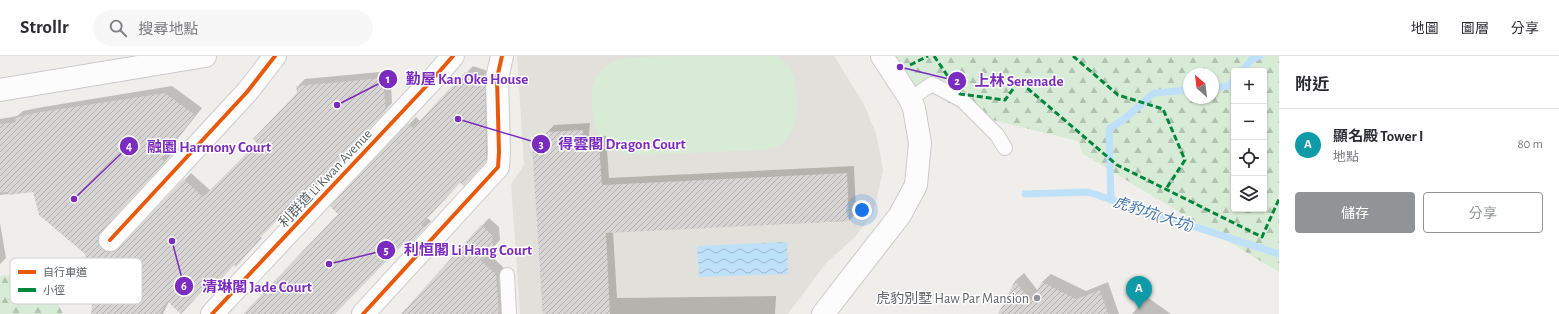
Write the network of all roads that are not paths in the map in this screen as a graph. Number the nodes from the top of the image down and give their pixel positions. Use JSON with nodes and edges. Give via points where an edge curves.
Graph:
{"nodes":[{"id":1,"x":205,"y":56,"type":"edge"},
{"id":2,"x":275,"y":56,"type":"edge"},
{"id":3,"x":453,"y":56,"type":"edge"},
{"id":4,"x":502,"y":56,"type":"edge"},
{"id":5,"x":882,"y":56,"type":"edge"},
{"id":6,"x":0,"y":90,"type":"edge"},
{"id":7,"x":910,"y":99,"type":"junction"},
{"id":8,"x":1005,"y":148,"type":"dead end"},
{"id":9,"x":110,"y":240,"type":"dead end"},
{"id":10,"x":507,"y":275,"type":"dead end"},
{"id":11,"x":212,"y":314,"type":"edge"},
{"id":12,"x":363,"y":314,"type":"edge"},
{"id":13,"x":510,"y":314,"type":"edge"},
{"id":14,"x":823,"y":314,"type":"edge"}],
"edges":[{"from":1,"to":6,"type":"street"},
{"from":2,"to":9,"type":"street","via":[[247,92]]},
{"from":3,"to":11,"type":"street","name":"利群道 Li Kwan Avenue"},
{"from":4,"to":12,"type":"street","via":[[497,78],[498,167]]},
{"from":5,"to":7,"type":"street"},
{"from":7,"to":8,"type":"lane","via":[[932,84],[962,100],[997,135]]},
{"from":7,"to":14,"type":"street","via":[[920,143],[916,185],[900,214]]},
{"from":10,"to":13,"type":"lane"}]}
